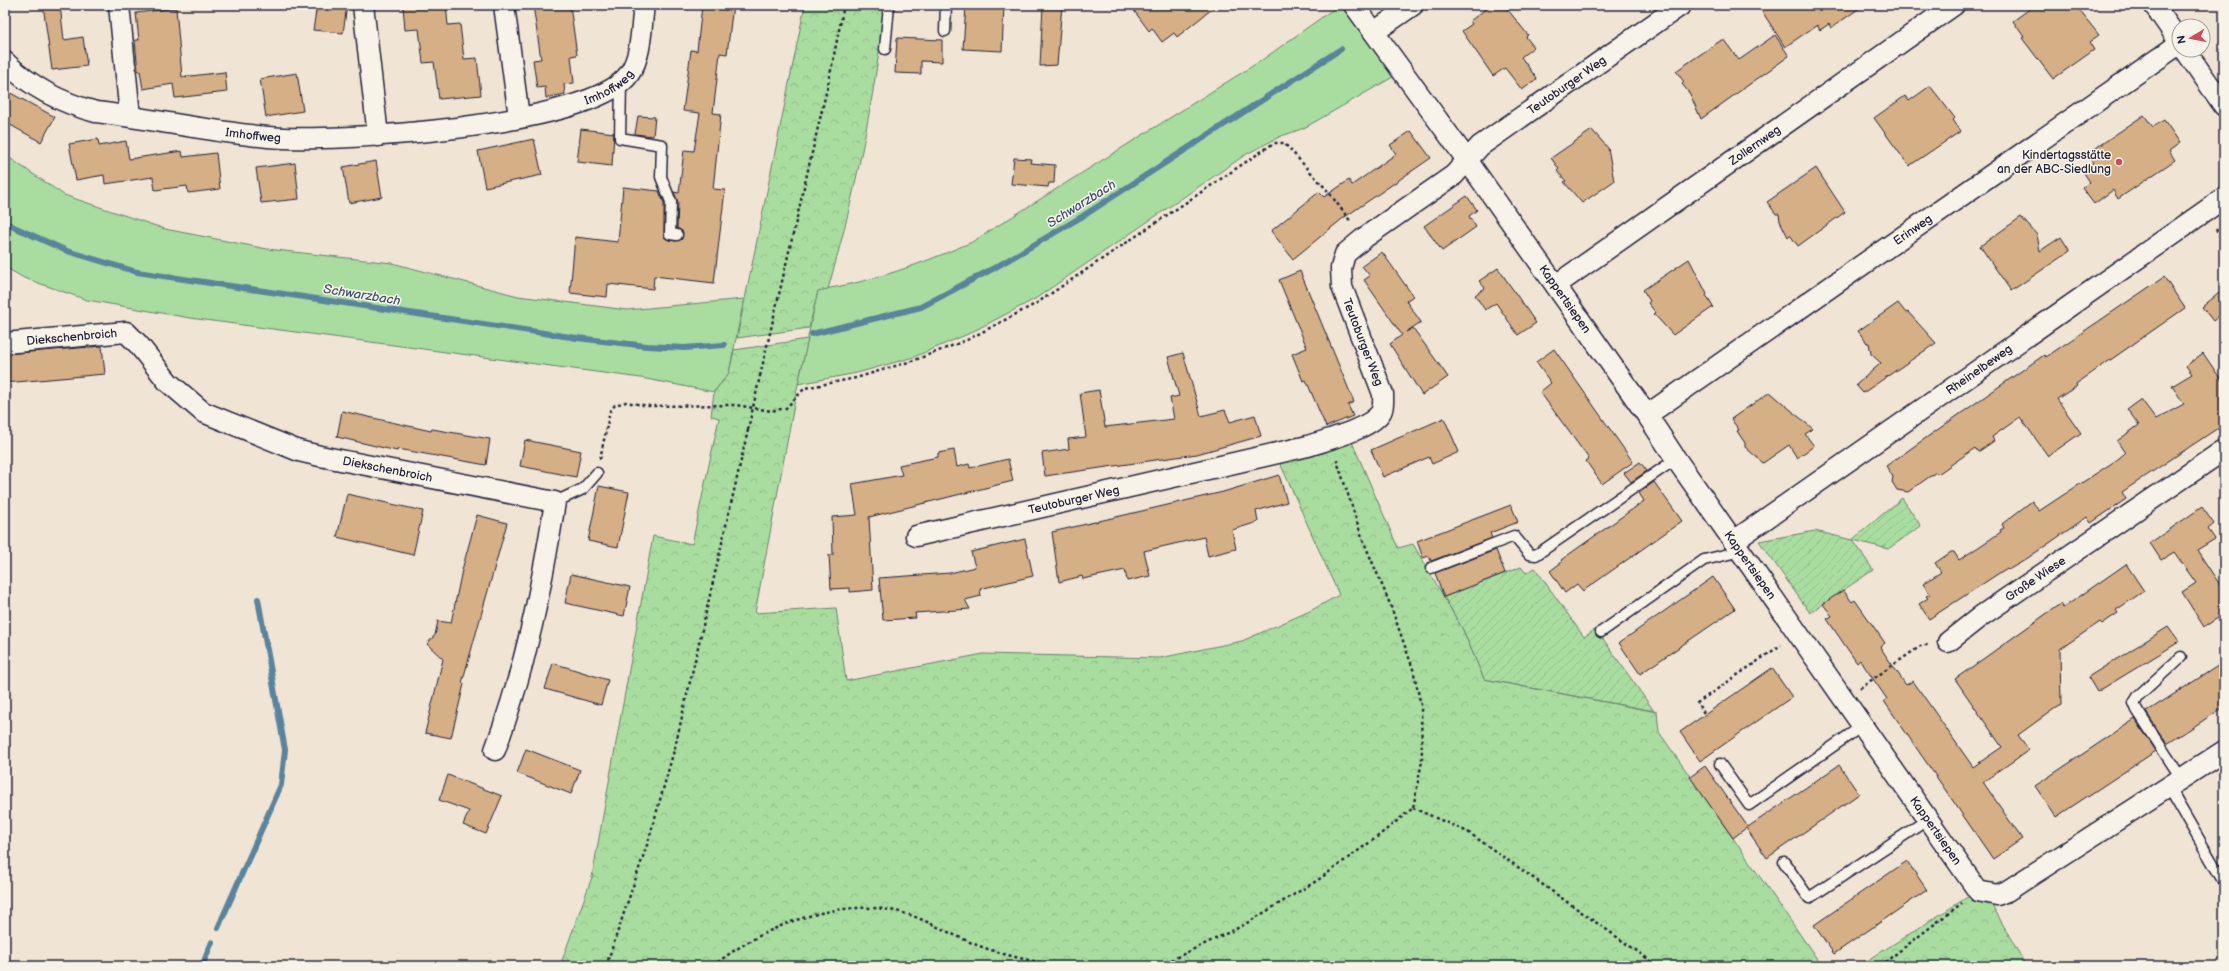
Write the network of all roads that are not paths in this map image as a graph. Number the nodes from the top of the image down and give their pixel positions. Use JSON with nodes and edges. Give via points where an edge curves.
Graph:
{"nodes":[{"id":1,"x":119,"y":5,"type":"edge"},
{"id":2,"x":363,"y":5,"type":"edge"},
{"id":3,"x":504,"y":5,"type":"edge"},
{"id":4,"x":644,"y":5,"type":"edge"},
{"id":5,"x":889,"y":5,"type":"edge"},
{"id":6,"x":946,"y":5,"type":"edge"},
{"id":7,"x":1354,"y":5,"type":"edge"},
{"id":8,"x":1413,"y":5,"type":"edge"},
{"id":9,"x":1681,"y":5,"type":"edge"},
{"id":10,"x":1954,"y":5,"type":"edge"},
{"id":11,"x":2154,"y":5,"type":"edge"},
{"id":12,"x":2171,"y":29,"type":"edge"},
{"id":13,"x":945,"y":31,"type":"dead end"},
{"id":14,"x":1374,"y":32,"type":"junction"},
{"id":15,"x":885,"y":49,"type":"dead end"},
{"id":16,"x":2171,"y":50,"type":"edge"},
{"id":17,"x":2191,"y":58,"type":"edge"},
{"id":18,"x":5,"y":62,"type":"edge"},
{"id":19,"x":621,"y":83,"type":"junction"},
{"id":20,"x":2224,"y":106,"type":"edge"},
{"id":21,"x":130,"y":116,"type":"junction"},
{"id":22,"x":519,"y":117,"type":"junction"},
{"id":23,"x":378,"y":136,"type":"junction"},
{"id":24,"x":1467,"y":160,"type":"junction"},
{"id":25,"x":2224,"y":198,"type":"edge"},
{"id":26,"x":677,"y":235,"type":"dead end"},
{"id":27,"x":1556,"y":285,"type":"junction"},
{"id":28,"x":5,"y":343,"type":"edge"},
{"id":29,"x":1647,"y":415,"type":"junction"},
{"id":30,"x":2224,"y":450,"type":"edge"},
{"id":31,"x":1676,"y":459,"type":"junction"},
{"id":32,"x":597,"y":473,"type":"road end"},
{"id":33,"x":555,"y":502,"type":"junction"},
{"id":34,"x":916,"y":536,"type":"dead end"},
{"id":35,"x":1737,"y":546,"type":"junction"},
{"id":36,"x":1431,"y":568,"type":"dead end"},
{"id":37,"x":1601,"y":632,"type":"dead end"},
{"id":38,"x":1948,"y":642,"type":"road end"},
{"id":39,"x":2181,"y":657,"type":"dead end"},
{"id":40,"x":1862,"y":726,"type":"junction"},
{"id":41,"x":495,"y":750,"type":"dead end"},
{"id":42,"x":2224,"y":750,"type":"edge"},
{"id":43,"x":1720,"y":764,"type":"dead end"},
{"id":44,"x":2174,"y":782,"type":"junction"},
{"id":45,"x":1927,"y":820,"type":"junction"},
{"id":46,"x":1784,"y":862,"type":"dead end"},
{"id":47,"x":2222,"y":879,"type":"dead end"}],
"edges":[{"from":1,"to":21,"type":"street"},
{"from":2,"to":23,"type":"street"},
{"from":3,"to":22,"type":"street"},
{"from":4,"to":19,"type":"street","name":"Imhoffweg","via":[[638,51],[629,74]]},
{"from":5,"to":15,"type":"lane"},
{"from":6,"to":13,"type":"lane"},
{"from":7,"to":14,"type":"street","name":"Kappertsiepen"},
{"from":8,"to":14,"type":"street"},
{"from":9,"to":24,"type":"street","name":"Teutoburger Weg","via":[[1480,146]]},
{"from":10,"to":27,"type":"street","name":"Zollernweg"},
{"from":11,"to":12,"type":"street"},
{"from":14,"to":24,"type":"street","name":"Kappertsiepen"},
{"from":16,"to":29,"type":"street","name":"Erinweg"},
{"from":17,"to":20,"type":"street"},
{"from":18,"to":21,"type":"street","name":"Imhoffweg","via":[[41,90],[72,106]]},
{"from":19,"to":22,"type":"street","name":"Imhoffweg","via":[[594,99]]},
{"from":19,"to":26,"type":"lane","via":[[620,138],[662,145],[661,177],[671,202],[670,234]]},
{"from":21,"to":23,"type":"street","name":"Imhoffweg","via":[[268,137],[319,139]]},
{"from":22,"to":23,"type":"street","name":"Imhoffweg","via":[[448,130]]},
{"from":24,"to":27,"type":"street","name":"Kappertsiepen"},
{"from":24,"to":34,"type":"street","name":"Teutoburger Weg","via":[[1454,175],[1345,254],[1341,268],[1342,280],[1383,394],[1381,412],[1369,423],[1330,438],[1276,453]]},
{"from":25,"to":35,"type":"street","name":"Rheinelbeweg"},
{"from":27,"to":29,"type":"street","name":"Kappertsiepen"},
{"from":28,"to":33,"type":"street","name":"Diekschenbroich","via":[[126,332],[168,382],[202,412],[248,431],[313,454]]},
{"from":29,"to":31,"type":"street","name":"Kappertsiepen"},
{"from":30,"to":38,"type":"street","name":"Große Wiese","via":[[1981,616]]},
{"from":31,"to":35,"type":"street","name":"Kappertsiepen"},
{"from":31,"to":36,"type":"lane","via":[[1536,555],[1529,554],[1514,536]]},
{"from":32,"to":33,"type":"lane","via":[[583,489]]},
{"from":33,"to":41,"type":"street","via":[[531,633]]},
{"from":35,"to":37,"type":"lane","via":[[1704,560]]},
{"from":35,"to":40,"type":"street","name":"Kappertsiepen"},
{"from":39,"to":44,"type":"lane","via":[[2134,702]]},
{"from":40,"to":43,"type":"lane","via":[[1749,806]]},
{"from":40,"to":45,"type":"street","name":"Kappertsiepen"},
{"from":42,"to":44,"type":"street"},
{"from":44,"to":45,"type":"street","name":"Kappertsiepen","via":[[2007,891],[1997,895],[1978,891]]},
{"from":44,"to":47,"type":"lane"},
{"from":45,"to":46,"type":"lane","via":[[1809,898]]}]}
